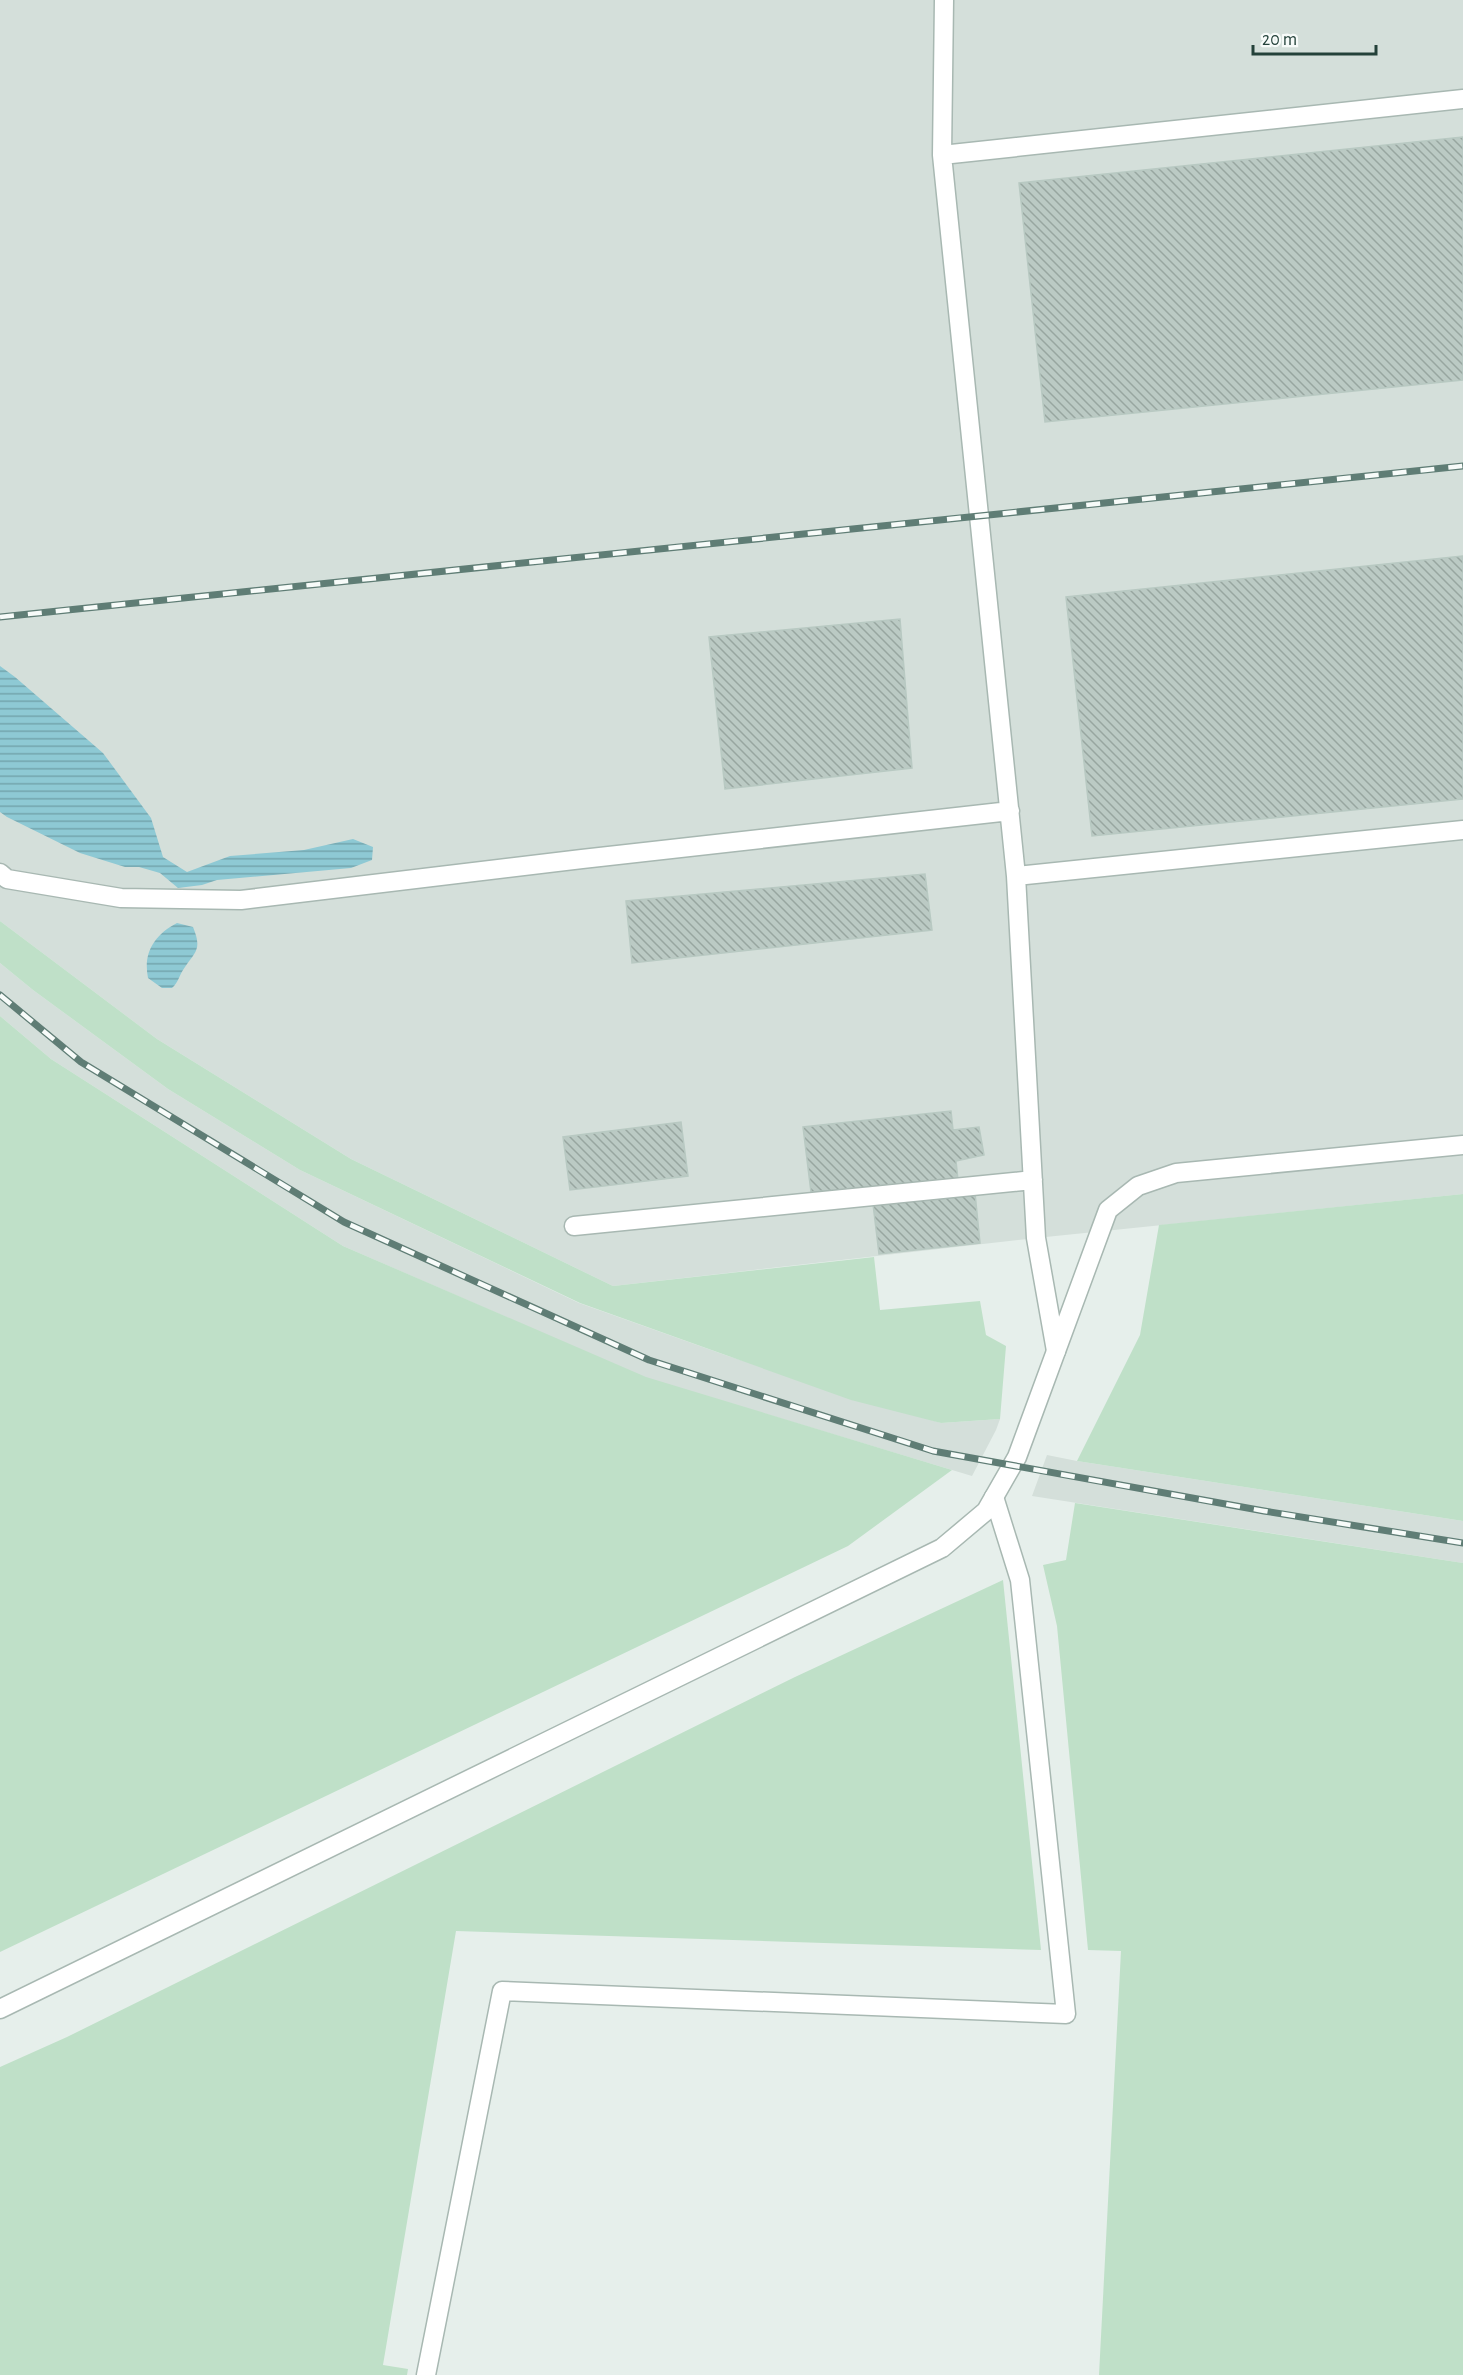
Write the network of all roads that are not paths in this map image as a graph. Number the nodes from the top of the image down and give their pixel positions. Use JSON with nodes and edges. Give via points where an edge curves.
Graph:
{"nodes":[{"id":1,"x":944,"y":0,"type":"edge"},
{"id":2,"x":1463,"y":99,"type":"edge"},
{"id":3,"x":942,"y":155,"type":"junction"},
{"id":4,"x":1010,"y":811,"type":"junction"},
{"id":5,"x":1463,"y":830,"type":"edge"},
{"id":6,"x":0,"y":873,"type":"edge"},
{"id":7,"x":1016,"y":876,"type":"junction"},
{"id":8,"x":1463,"y":1145,"type":"edge"},
{"id":9,"x":1033,"y":1180,"type":"junction"},
{"id":10,"x":574,"y":1226,"type":"dead end"},
{"id":11,"x":1056,"y":1351,"type":"junction"},
{"id":12,"x":994,"y":1497,"type":"junction"},
{"id":13,"x":0,"y":2009,"type":"edge"},
{"id":14,"x":426,"y":2375,"type":"edge"}],
"edges":[{"from":1,"to":3,"type":"street"},
{"from":2,"to":3,"type":"street"},
{"from":3,"to":4,"type":"street"},
{"from":4,"to":6,"type":"street","via":[[241,900],[121,898],[7,879]]},
{"from":4,"to":7,"type":"street"},
{"from":5,"to":7,"type":"street"},
{"from":7,"to":9,"type":"street"},
{"from":8,"to":11,"type":"street","via":[[1176,1173],[1138,1186],[1108,1210]]},
{"from":9,"to":10,"type":"street"},
{"from":9,"to":11,"type":"street","via":[[1036,1238]]},
{"from":11,"to":12,"type":"street","via":[[1017,1457]]},
{"from":12,"to":13,"type":"street","via":[[986,1512],[942,1548]]},
{"from":12,"to":14,"type":"street","via":[[1020,1580],[1066,2014],[502,1991]]}]}
